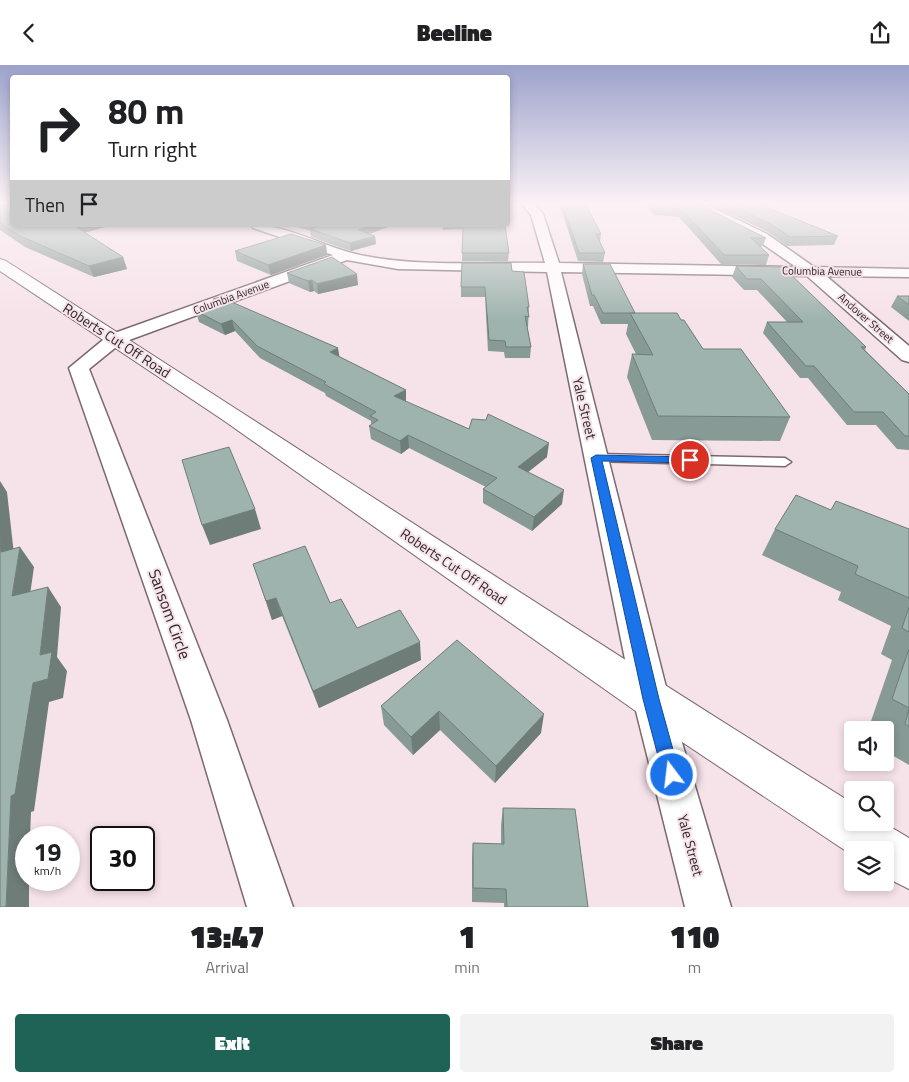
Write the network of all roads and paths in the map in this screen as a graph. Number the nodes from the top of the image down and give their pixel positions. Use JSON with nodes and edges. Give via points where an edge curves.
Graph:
{"nodes":[{"id":1,"x":308,"y":242,"type":"edge"},
{"id":2,"x":545,"y":242,"type":"edge"},
{"id":3,"x":769,"y":242,"type":"edge"},
{"id":4,"x":343,"y":254,"type":"junction"},
{"id":5,"x":0,"y":264,"type":"edge"},
{"id":6,"x":553,"y":267,"type":"junction"},
{"id":7,"x":809,"y":271,"type":"junction"},
{"id":8,"x":909,"y":273,"type":"edge"},
{"id":9,"x":115,"y":339,"type":"junction"},
{"id":10,"x":909,"y":356,"type":"edge"},
{"id":11,"x":596,"y":458,"type":"junction"},
{"id":12,"x":785,"y":462,"type":"dead end"},
{"id":13,"x":651,"y":699,"type":"junction"},
{"id":14,"x":909,"y":865,"type":"edge"},
{"id":15,"x":270,"y":907,"type":"edge"},
{"id":16,"x":708,"y":907,"type":"edge"}],
"edges":[{"from":1,"to":4,"type":"street"},
{"from":2,"to":6,"type":"street","name":"Yale Street"},
{"from":3,"to":7,"type":"street","name":"Andover Street"},
{"from":4,"to":6,"type":"street","name":"Columbia Avenue","via":[[398,265]]},
{"from":4,"to":9,"type":"street","name":"Columbia Avenue"},
{"from":5,"to":9,"type":"street","name":"Roberts Cut Off Road"},
{"from":6,"to":7,"type":"street","name":"Columbia Avenue"},
{"from":6,"to":11,"type":"street","name":"Yale Street"},
{"from":7,"to":8,"type":"street","name":"Columbia Avenue"},
{"from":7,"to":10,"type":"street","name":"Andover Street"},
{"from":9,"to":13,"type":"street","name":"Roberts Cut Off Road"},
{"from":9,"to":15,"type":"street","name":"Sansom Circle","via":[[78,368],[209,720]]},
{"from":11,"to":12,"type":"lane"},
{"from":11,"to":13,"type":"street","name":"Yale Street"},
{"from":13,"to":14,"type":"street","name":"Roberts Cut Off Road"},
{"from":13,"to":16,"type":"street","name":"Yale Street"}]}
